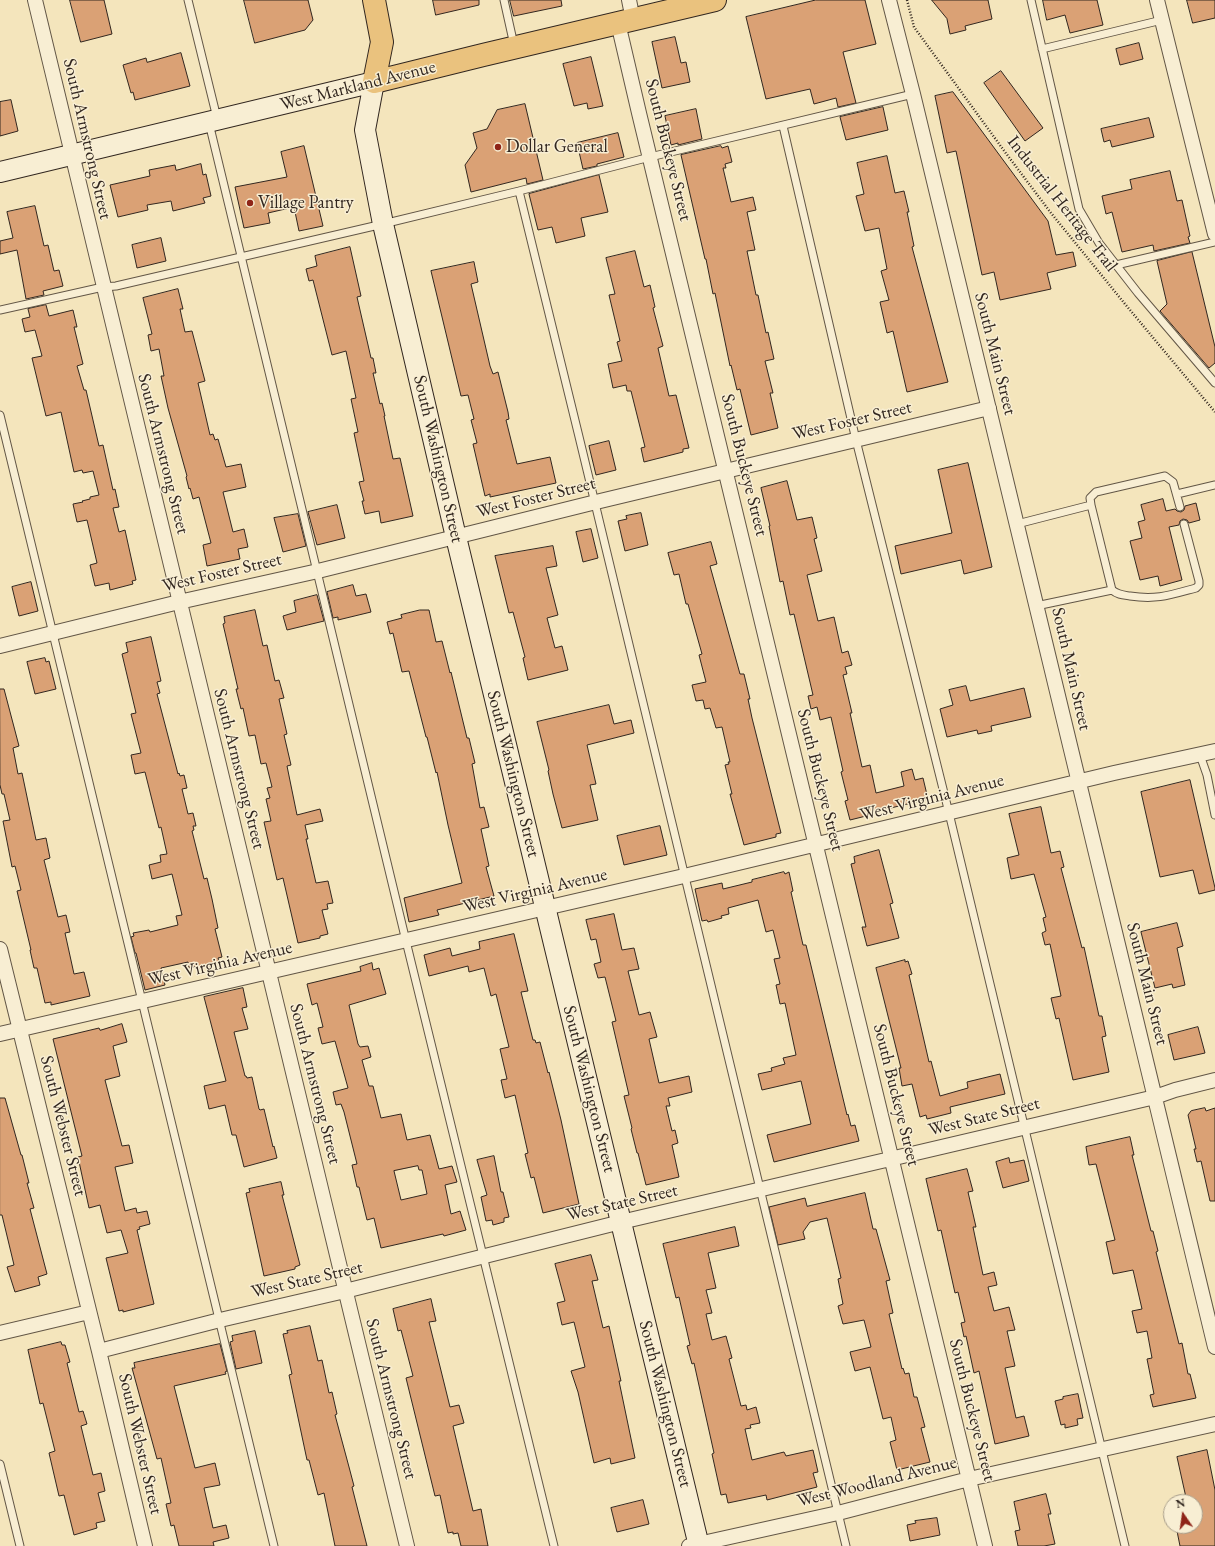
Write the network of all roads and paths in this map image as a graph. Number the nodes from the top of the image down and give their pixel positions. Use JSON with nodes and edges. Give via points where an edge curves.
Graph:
{"nodes":[{"id":1,"x":35,"y":0,"type":"edge"},
{"id":2,"x":188,"y":0,"type":"edge"},
{"id":3,"x":374,"y":0,"type":"edge"},
{"id":4,"x":504,"y":0,"type":"edge"},
{"id":5,"x":715,"y":0,"type":"edge"},
{"id":6,"x":889,"y":0,"type":"edge"},
{"id":7,"x":907,"y":0,"type":"edge"},
{"id":8,"x":1031,"y":0,"type":"edge"},
{"id":9,"x":1157,"y":0,"type":"edge"},
{"id":10,"x":627,"y":14,"type":"edge"},
{"id":11,"x":1162,"y":20,"type":"junction"},
{"id":12,"x":515,"y":48,"type":"junction"},
{"id":13,"x":1042,"y":49,"type":"junction"},
{"id":14,"x":374,"y":82,"type":"junction"},
{"id":15,"x":913,"y":94,"type":"junction"},
{"id":16,"x":213,"y":122,"type":"junction"},
{"id":17,"x":783,"y":126,"type":"junction"},
{"id":18,"x":72,"y":155,"type":"junction"},
{"id":19,"x":650,"y":157,"type":"junction"},
{"id":20,"x":0,"y":172,"type":"edge"},
{"id":21,"x":519,"y":191,"type":"junction"},
{"id":22,"x":383,"y":224,"type":"junction"},
{"id":23,"x":1215,"y":234,"type":"edge"},
{"id":24,"x":1215,"y":242,"type":"edge"},
{"id":25,"x":242,"y":256,"type":"junction"},
{"id":26,"x":1116,"y":265,"type":"junction"},
{"id":27,"x":103,"y":287,"type":"junction"},
{"id":28,"x":0,"y":310,"type":"edge"},
{"id":29,"x":1215,"y":383,"type":"edge"},
{"id":30,"x":989,"y":408,"type":"junction"},
{"id":31,"x":1215,"y":412,"type":"edge"},
{"id":32,"x":0,"y":415,"type":"edge"},
{"id":33,"x":856,"y":440,"type":"junction"},
{"id":34,"x":726,"y":471,"type":"junction"},
{"id":35,"x":1215,"y":485,"type":"edge"},
{"id":36,"x":1177,"y":494,"type":"junction"},
{"id":37,"x":596,"y":502,"type":"junction"},
{"id":38,"x":1091,"y":505,"type":"junction"},
{"id":39,"x":1180,"y":507,"type":"dead end"},
{"id":40,"x":1017,"y":524,"type":"junction"},
{"id":41,"x":1184,"y":524,"type":"dead end"},
{"id":42,"x":456,"y":538,"type":"junction"},
{"id":43,"x":318,"y":571,"type":"junction"},
{"id":44,"x":1112,"y":590,"type":"junction"},
{"id":45,"x":179,"y":602,"type":"junction"},
{"id":46,"x":1036,"y":606,"type":"junction"},
{"id":47,"x":51,"y":633,"type":"junction"},
{"id":48,"x":0,"y":646,"type":"edge"},
{"id":49,"x":1215,"y":751,"type":"edge"},
{"id":50,"x":1200,"y":755,"type":"junction"},
{"id":51,"x":1078,"y":782,"type":"junction"},
{"id":52,"x":949,"y":813,"type":"junction"},
{"id":53,"x":1215,"y":815,"type":"edge"},
{"id":54,"x":816,"y":845,"type":"junction"},
{"id":55,"x":684,"y":876,"type":"junction"},
{"id":56,"x":545,"y":908,"type":"junction"},
{"id":57,"x":406,"y":941,"type":"junction"},
{"id":58,"x":0,"y":949,"type":"edge"},
{"id":59,"x":268,"y":973,"type":"junction"},
{"id":60,"x":142,"y":1001,"type":"junction"},
{"id":61,"x":19,"y":1029,"type":"junction"},
{"id":62,"x":0,"y":1034,"type":"edge"},
{"id":63,"x":1215,"y":1080,"type":"edge"},
{"id":64,"x":1155,"y":1097,"type":"junction"},
{"id":65,"x":1025,"y":1126,"type":"junction"},
{"id":66,"x":892,"y":1159,"type":"junction"},
{"id":67,"x":759,"y":1190,"type":"junction"},
{"id":68,"x":621,"y":1222,"type":"junction"},
{"id":69,"x":482,"y":1255,"type":"junction"},
{"id":70,"x":345,"y":1291,"type":"junction"},
{"id":71,"x":89,"y":1312,"type":"junction"},
{"id":72,"x":220,"y":1320,"type":"junction"},
{"id":73,"x":0,"y":1333,"type":"edge"},
{"id":74,"x":1215,"y":1347,"type":"edge"},
{"id":75,"x":99,"y":1351,"type":"junction"},
{"id":76,"x":1215,"y":1424,"type":"edge"},
{"id":77,"x":1102,"y":1450,"type":"junction"},
{"id":78,"x":0,"y":1464,"type":"edge"},
{"id":79,"x":969,"y":1479,"type":"junction"},
{"id":80,"x":838,"y":1513,"type":"junction"},
{"id":81,"x":695,"y":1545,"type":"edge"},
{"id":82,"x":20,"y":1546,"type":"edge"},
{"id":83,"x":145,"y":1546,"type":"edge"},
{"id":84,"x":274,"y":1546,"type":"edge"},
{"id":85,"x":407,"y":1546,"type":"edge"},
{"id":86,"x":554,"y":1546,"type":"edge"},
{"id":87,"x":846,"y":1546,"type":"edge"},
{"id":88,"x":986,"y":1546,"type":"edge"},
{"id":89,"x":1125,"y":1546,"type":"edge"}],
"edges":[{"from":1,"to":18,"type":"street","name":"South Armstrong Street"},
{"from":2,"to":16,"type":"lane"},
{"from":3,"to":14,"type":"main road","name":"South Washington Street","via":[[382,42]]},
{"from":4,"to":12,"type":"lane"},
{"from":5,"to":10,"type":"main road","name":"West Markland Avenue"},
{"from":6,"to":15,"type":"street","name":"South Main Street"},
{"from":7,"to":31,"type":"path","name":"Industrial Heritage Trail","via":[[914,27],[1005,152],[1051,213]]},
{"from":8,"to":13,"type":"lane"},
{"from":9,"to":11,"type":"street"},
{"from":10,"to":12,"type":"main road","name":"West Markland Avenue"},
{"from":10,"to":19,"type":"street","name":"South Buckeye Street","via":[[638,113]]},
{"from":11,"to":13,"type":"lane"},
{"from":11,"to":23,"type":"street"},
{"from":12,"to":14,"type":"main road","name":"West Markland Avenue"},
{"from":13,"to":26,"type":"lane","via":[[1079,209],[1099,244]]},
{"from":14,"to":16,"type":"main road","name":"West Markland Avenue"},
{"from":14,"to":22,"type":"main road","name":"South Washington Street","via":[[365,130]]},
{"from":15,"to":17,"type":"lane"},
{"from":15,"to":30,"type":"street","name":"South Main Street"},
{"from":16,"to":18,"type":"main road","name":"West Markland Avenue"},
{"from":16,"to":25,"type":"lane"},
{"from":17,"to":19,"type":"lane"},
{"from":17,"to":33,"type":"lane"},
{"from":18,"to":20,"type":"main road","name":"West Markland Avenue"},
{"from":18,"to":27,"type":"street","name":"South Armstrong Street"},
{"from":19,"to":21,"type":"lane"},
{"from":19,"to":34,"type":"street","name":"South Buckeye Street"},
{"from":21,"to":22,"type":"lane"},
{"from":21,"to":37,"type":"lane"},
{"from":22,"to":25,"type":"lane"},
{"from":22,"to":42,"type":"main road","name":"South Washington Street"},
{"from":24,"to":26,"type":"lane"},
{"from":25,"to":27,"type":"lane"},
{"from":25,"to":43,"type":"lane"},
{"from":26,"to":29,"type":"lane"},
{"from":27,"to":28,"type":"lane"},
{"from":27,"to":45,"type":"street","name":"South Armstrong Street"},
{"from":30,"to":33,"type":"street","name":"West Foster Street"},
{"from":30,"to":40,"type":"street","name":"South Main Street"},
{"from":32,"to":47,"type":"lane"},
{"from":33,"to":34,"type":"street","name":"West Foster Street"},
{"from":33,"to":52,"type":"lane"},
{"from":34,"to":37,"type":"street","name":"West Foster Street"},
{"from":34,"to":54,"type":"street","name":"South Buckeye Street"},
{"from":35,"to":36,"type":"lane"},
{"from":36,"to":38,"type":"lane","via":[[1173,482],[1165,476],[1096,492],[1090,498]]},
{"from":36,"to":39,"type":"lane"},
{"from":37,"to":42,"type":"street","name":"West Foster Street"},
{"from":37,"to":55,"type":"lane"},
{"from":38,"to":40,"type":"lane"},
{"from":38,"to":44,"type":"lane"},
{"from":40,"to":46,"type":"street","name":"South Main Street"},
{"from":41,"to":44,"type":"lane","via":[[1199,586],[1158,598],[1117,594]]},
{"from":42,"to":43,"type":"street","name":"West Foster Street"},
{"from":42,"to":56,"type":"main road","name":"South Washington Street"},
{"from":43,"to":45,"type":"street","name":"West Foster Street"},
{"from":43,"to":57,"type":"lane"},
{"from":44,"to":46,"type":"lane"},
{"from":45,"to":47,"type":"street","name":"West Foster Street"},
{"from":45,"to":59,"type":"street","name":"South Armstrong Street"},
{"from":46,"to":51,"type":"street","name":"South Main Street"},
{"from":47,"to":48,"type":"street","name":"West Foster Street"},
{"from":47,"to":60,"type":"lane"},
{"from":49,"to":50,"type":"street","name":"West Virginia Avenue"},
{"from":50,"to":51,"type":"street","name":"West Virginia Avenue"},
{"from":50,"to":53,"type":"lane"},
{"from":51,"to":52,"type":"street","name":"West Virginia Avenue"},
{"from":51,"to":64,"type":"street","name":"South Main Street"},
{"from":52,"to":54,"type":"street","name":"West Virginia Avenue"},
{"from":52,"to":65,"type":"lane"},
{"from":54,"to":55,"type":"street","name":"West Virginia Avenue"},
{"from":54,"to":66,"type":"street","name":"South Buckeye Street"},
{"from":55,"to":56,"type":"street","name":"West Virginia Avenue"},
{"from":55,"to":67,"type":"lane"},
{"from":56,"to":57,"type":"street","name":"West Virginia Avenue"},
{"from":56,"to":68,"type":"main road","name":"South Washington Street"},
{"from":57,"to":59,"type":"street","name":"West Virginia Avenue"},
{"from":57,"to":69,"type":"lane"},
{"from":58,"to":61,"type":"street","name":"South Webster Street"},
{"from":59,"to":60,"type":"street","name":"West Virginia Avenue"},
{"from":59,"to":70,"type":"street","name":"South Armstrong Street"},
{"from":60,"to":61,"type":"street","name":"West Virginia Avenue"},
{"from":60,"to":72,"type":"lane"},
{"from":61,"to":62,"type":"street","name":"West Virginia Avenue"},
{"from":61,"to":71,"type":"street","name":"South Webster Street"},
{"from":63,"to":64,"type":"street","name":"West State Street"},
{"from":64,"to":65,"type":"street","name":"West State Street"},
{"from":64,"to":74,"type":"street","name":"South Main Street"},
{"from":65,"to":66,"type":"street","name":"West State Street"},
{"from":65,"to":77,"type":"lane"},
{"from":66,"to":67,"type":"street","name":"West State Street"},
{"from":66,"to":79,"type":"street","name":"South Buckeye Street"},
{"from":67,"to":68,"type":"street","name":"West State Street"},
{"from":67,"to":80,"type":"lane"},
{"from":68,"to":69,"type":"street","name":"West State Street"},
{"from":68,"to":81,"type":"main road","name":"South Washington Street"},
{"from":69,"to":70,"type":"street","name":"West State Street"},
{"from":69,"to":86,"type":"lane"},
{"from":70,"to":72,"type":"street","name":"West State Street"},
{"from":70,"to":85,"type":"street","name":"South Armstrong Street"},
{"from":71,"to":73,"type":"street"},
{"from":71,"to":75,"type":"street","name":"South Webster Street"},
{"from":72,"to":75,"type":"street","name":"West State Street"},
{"from":72,"to":84,"type":"lane"},
{"from":75,"to":83,"type":"street","name":"South Webster Street"},
{"from":76,"to":77,"type":"street","name":"West Woodland Avenue"},
{"from":77,"to":79,"type":"street","name":"West Woodland Avenue"},
{"from":77,"to":89,"type":"lane"},
{"from":78,"to":82,"type":"lane"},
{"from":79,"to":80,"type":"street","name":"West Woodland Avenue"},
{"from":79,"to":88,"type":"street","name":"South Buckeye Street"},
{"from":80,"to":81,"type":"street","name":"West Woodland Avenue"},
{"from":80,"to":87,"type":"lane"}]}
